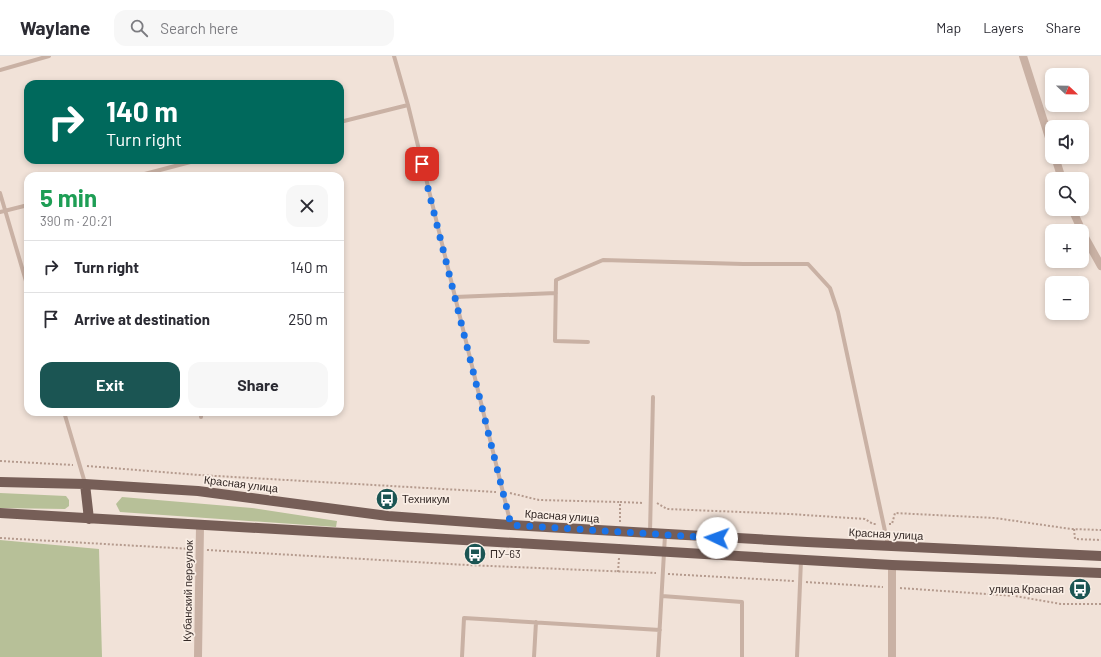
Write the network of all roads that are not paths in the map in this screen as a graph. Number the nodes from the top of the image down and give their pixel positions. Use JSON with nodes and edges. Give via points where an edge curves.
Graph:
{"nodes":[{"id":1,"x":49,"y":56,"type":"edge"},
{"id":2,"x":394,"y":56,"type":"edge"},
{"id":3,"x":1023,"y":56,"type":"edge"},
{"id":4,"x":0,"y":70,"type":"edge"},
{"id":5,"x":408,"y":105,"type":"junction"},
{"id":6,"x":344,"y":121,"type":"edge"},
{"id":7,"x":1045,"y":125,"type":"edge"},
{"id":8,"x":183,"y":164,"type":"edge"},
{"id":9,"x":152,"y":172,"type":"edge"},
{"id":10,"x":0,"y":193,"type":"edge"},
{"id":11,"x":24,"y":206,"type":"edge"},
{"id":12,"x":6,"y":211,"type":"junction"},
{"id":13,"x":0,"y":212,"type":"edge"},
{"id":14,"x":1089,"y":244,"type":"edge"},
{"id":15,"x":1101,"y":266,"type":"edge"},
{"id":16,"x":24,"y":274,"type":"edge"},
{"id":17,"x":556,"y":292,"type":"junction"},
{"id":18,"x":455,"y":297,"type":"junction"},
{"id":19,"x":588,"y":342,"type":"dead end"},
{"id":20,"x":653,"y":397,"type":"dead end"},
{"id":21,"x":65,"y":416,"type":"edge"},
{"id":22,"x":0,"y":482,"type":"edge"},
{"id":23,"x":85,"y":484,"type":"junction"},
{"id":24,"x":0,"y":513,"type":"edge"},
{"id":25,"x":89,"y":519,"type":"junction"},
{"id":26,"x":511,"y":525,"type":"junction"},
{"id":27,"x":200,"y":526,"type":"junction"},
{"id":28,"x":650,"y":533,"type":"junction"},
{"id":29,"x":665,"y":534,"type":"junction"},
{"id":30,"x":888,"y":547,"type":"junction"},
{"id":31,"x":664,"y":551,"type":"junction"},
{"id":32,"x":1101,"y":556,"type":"edge"},
{"id":33,"x":801,"y":560,"type":"junction"},
{"id":34,"x":892,"y":565,"type":"junction"},
{"id":35,"x":1101,"y":573,"type":"edge"},
{"id":36,"x":662,"y":596,"type":"junction"},
{"id":37,"x":536,"y":622,"type":"junction"},
{"id":38,"x":660,"y":630,"type":"junction"},
{"id":39,"x":198,"y":657,"type":"edge"},
{"id":40,"x":462,"y":657,"type":"edge"},
{"id":41,"x":534,"y":657,"type":"edge"},
{"id":42,"x":658,"y":657,"type":"edge"},
{"id":43,"x":742,"y":657,"type":"edge"},
{"id":44,"x":798,"y":657,"type":"edge"},
{"id":45,"x":892,"y":657,"type":"edge"}],
"edges":[{"from":1,"to":4,"type":"lane"},
{"from":2,"to":5,"type":"lane"},
{"from":3,"to":7,"type":"street"},
{"from":5,"to":6,"type":"lane"},
{"from":5,"to":18,"type":"lane"},
{"from":8,"to":9,"type":"lane"},
{"from":10,"to":12,"type":"lane"},
{"from":11,"to":12,"type":"lane"},
{"from":12,"to":13,"type":"lane"},
{"from":12,"to":16,"type":"lane"},
{"from":14,"to":15,"type":"street"},
{"from":17,"to":18,"type":"lane"},
{"from":17,"to":19,"type":"lane","via":[[555,341]]},
{"from":17,"to":30,"type":"lane","via":[[556,280],[603,260],[808,264],[830,288],[838,312]]},
{"from":18,"to":26,"type":"lane"},
{"from":20,"to":28,"type":"lane"},
{"from":21,"to":23,"type":"lane"},
{"from":22,"to":23,"type":"main road","name":"Красная улица"},
{"from":23,"to":25,"type":"main road"},
{"from":23,"to":26,"type":"main road","name":"Красная улица","via":[[198,491],[388,516]]},
{"from":24,"to":25,"type":"main road"},
{"from":25,"to":27,"type":"main road"},
{"from":26,"to":28,"type":"main road","name":"Красная улица"},
{"from":27,"to":31,"type":"main road"},
{"from":27,"to":39,"type":"street","name":"Кубанский переулок"},
{"from":28,"to":29,"type":"main road","name":"Красная улица"},
{"from":29,"to":30,"type":"main road","name":"Красная улица"},
{"from":29,"to":31,"type":"lane"},
{"from":30,"to":32,"type":"main road","name":"Красная улица"},
{"from":31,"to":33,"type":"main road"},
{"from":31,"to":36,"type":"lane"},
{"from":33,"to":34,"type":"main road"},
{"from":33,"to":44,"type":"lane"},
{"from":34,"to":35,"type":"main road"},
{"from":34,"to":45,"type":"street"},
{"from":36,"to":38,"type":"lane"},
{"from":36,"to":43,"type":"lane","via":[[742,602]]},
{"from":37,"to":38,"type":"lane"},
{"from":37,"to":40,"type":"lane","via":[[464,618]]},
{"from":37,"to":41,"type":"lane"},
{"from":38,"to":42,"type":"lane"}]}
